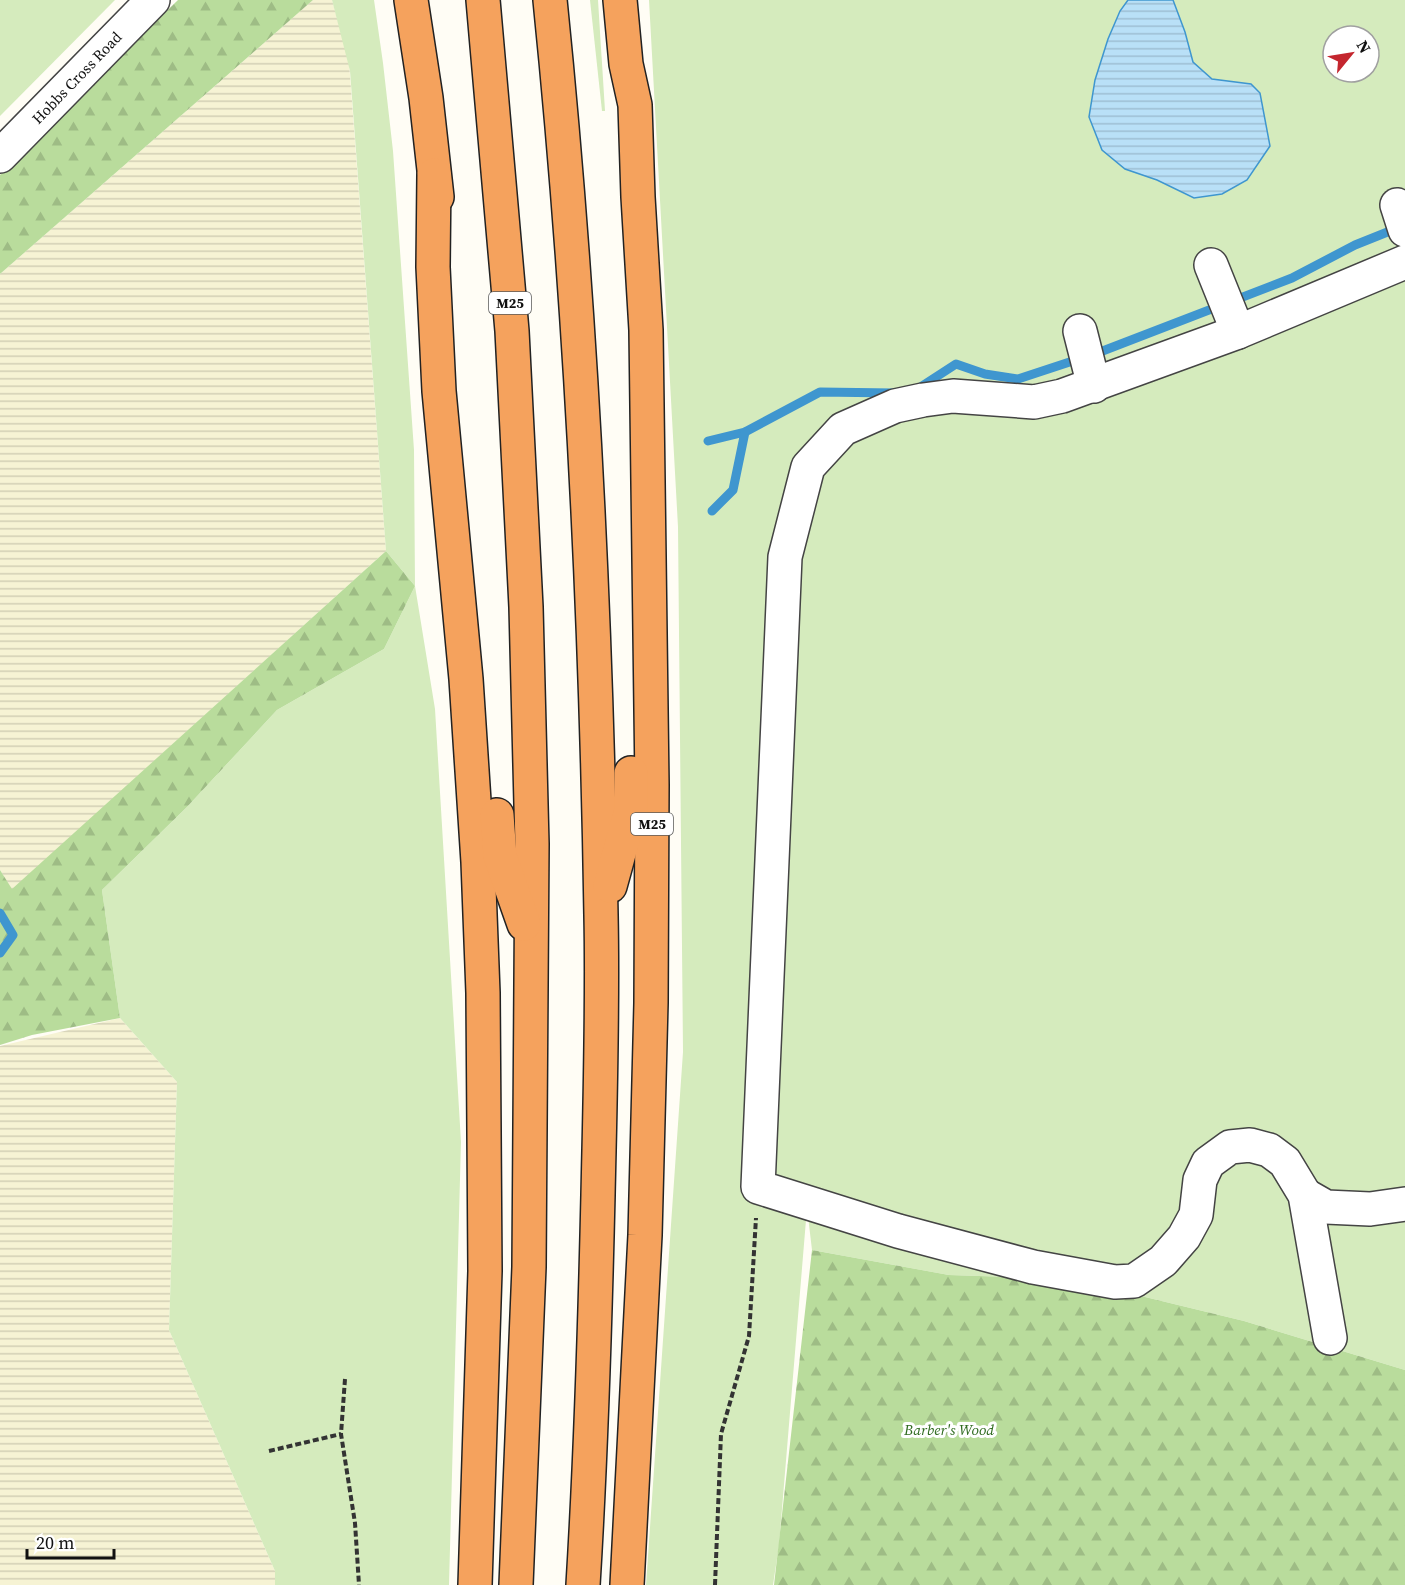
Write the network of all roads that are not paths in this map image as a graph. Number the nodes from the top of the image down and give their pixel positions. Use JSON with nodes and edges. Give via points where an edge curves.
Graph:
{"nodes":[{"id":1,"x":153,"y":0,"type":"edge"},
{"id":2,"x":411,"y":0,"type":"edge"},
{"id":3,"x":483,"y":0,"type":"edge"},
{"id":4,"x":550,"y":0,"type":"edge"},
{"id":5,"x":620,"y":0,"type":"edge"},
{"id":6,"x":626,"y":64,"type":"junction"},
{"id":7,"x":0,"y":156,"type":"edge"},
{"id":8,"x":434,"y":175,"type":"junction"},
{"id":9,"x":1405,"y":262,"type":"edge"},
{"id":10,"x":1211,"y":265,"type":"dead end"},
{"id":11,"x":1236,"y":325,"type":"junction"},
{"id":12,"x":1080,"y":330,"type":"dead end"},
{"id":13,"x":1092,"y":379,"type":"junction"},
{"id":14,"x":601,"y":918,"type":"junction"},
{"id":15,"x":532,"y":945,"type":"junction"},
{"id":16,"x":1305,"y":1195,"type":"junction"},
{"id":17,"x":1405,"y":1204,"type":"edge"},
{"id":18,"x":1330,"y":1338,"type":"dead end"},
{"id":19,"x":475,"y":1585,"type":"edge"},
{"id":20,"x":516,"y":1585,"type":"edge"},
{"id":21,"x":583,"y":1585,"type":"edge"},
{"id":22,"x":627,"y":1585,"type":"edge"}],
"edges":[{"from":1,"to":7,"type":"street","name":"Hobbs Cross Road"},
{"from":2,"to":8,"type":"highway"},
{"from":3,"to":15,"type":"highway","number":"M25","via":[[512,331],[521,487]]},
{"from":4,"to":14,"type":"highway","number":"M25","via":[[571,228],[588,494]]},
{"from":5,"to":6,"type":"highway"},
{"from":6,"to":14,"type":"highway","number":"M25","via":[[619,104],[629,488],[631,810]]},
{"from":6,"to":22,"type":"highway","number":"M25","via":[[635,105],[646,330],[652,774],[646,1214]]},
{"from":8,"to":15,"type":"highway","via":[[448,265],[487,663],[500,856]]},
{"from":8,"to":19,"type":"highway","via":[[432,267],[439,391],[466,680],[483,993],[485,1271]]},
{"from":9,"to":11,"type":"street"},
{"from":10,"to":11,"type":"street"},
{"from":11,"to":13,"type":"street"},
{"from":12,"to":13,"type":"street"},
{"from":13,"to":16,"type":"street","via":[[1062,396],[1034,402],[952,396],[895,406],[843,429],[808,467],[785,557],[758,1187],[898,1231],[1034,1267],[1115,1282],[1134,1281],[1163,1261],[1184,1237],[1196,1215],[1200,1180],[1208,1163],[1230,1147],[1250,1145],[1269,1150],[1285,1162]]},
{"from":14,"to":21,"type":"highway","number":"M25","via":[[596,1265]]},
{"from":15,"to":20,"type":"highway","number":"M25","via":[[529,1267]]},
{"from":16,"to":17,"type":"street","via":[[1326,1207],[1370,1209]]},
{"from":16,"to":18,"type":"street"}]}
